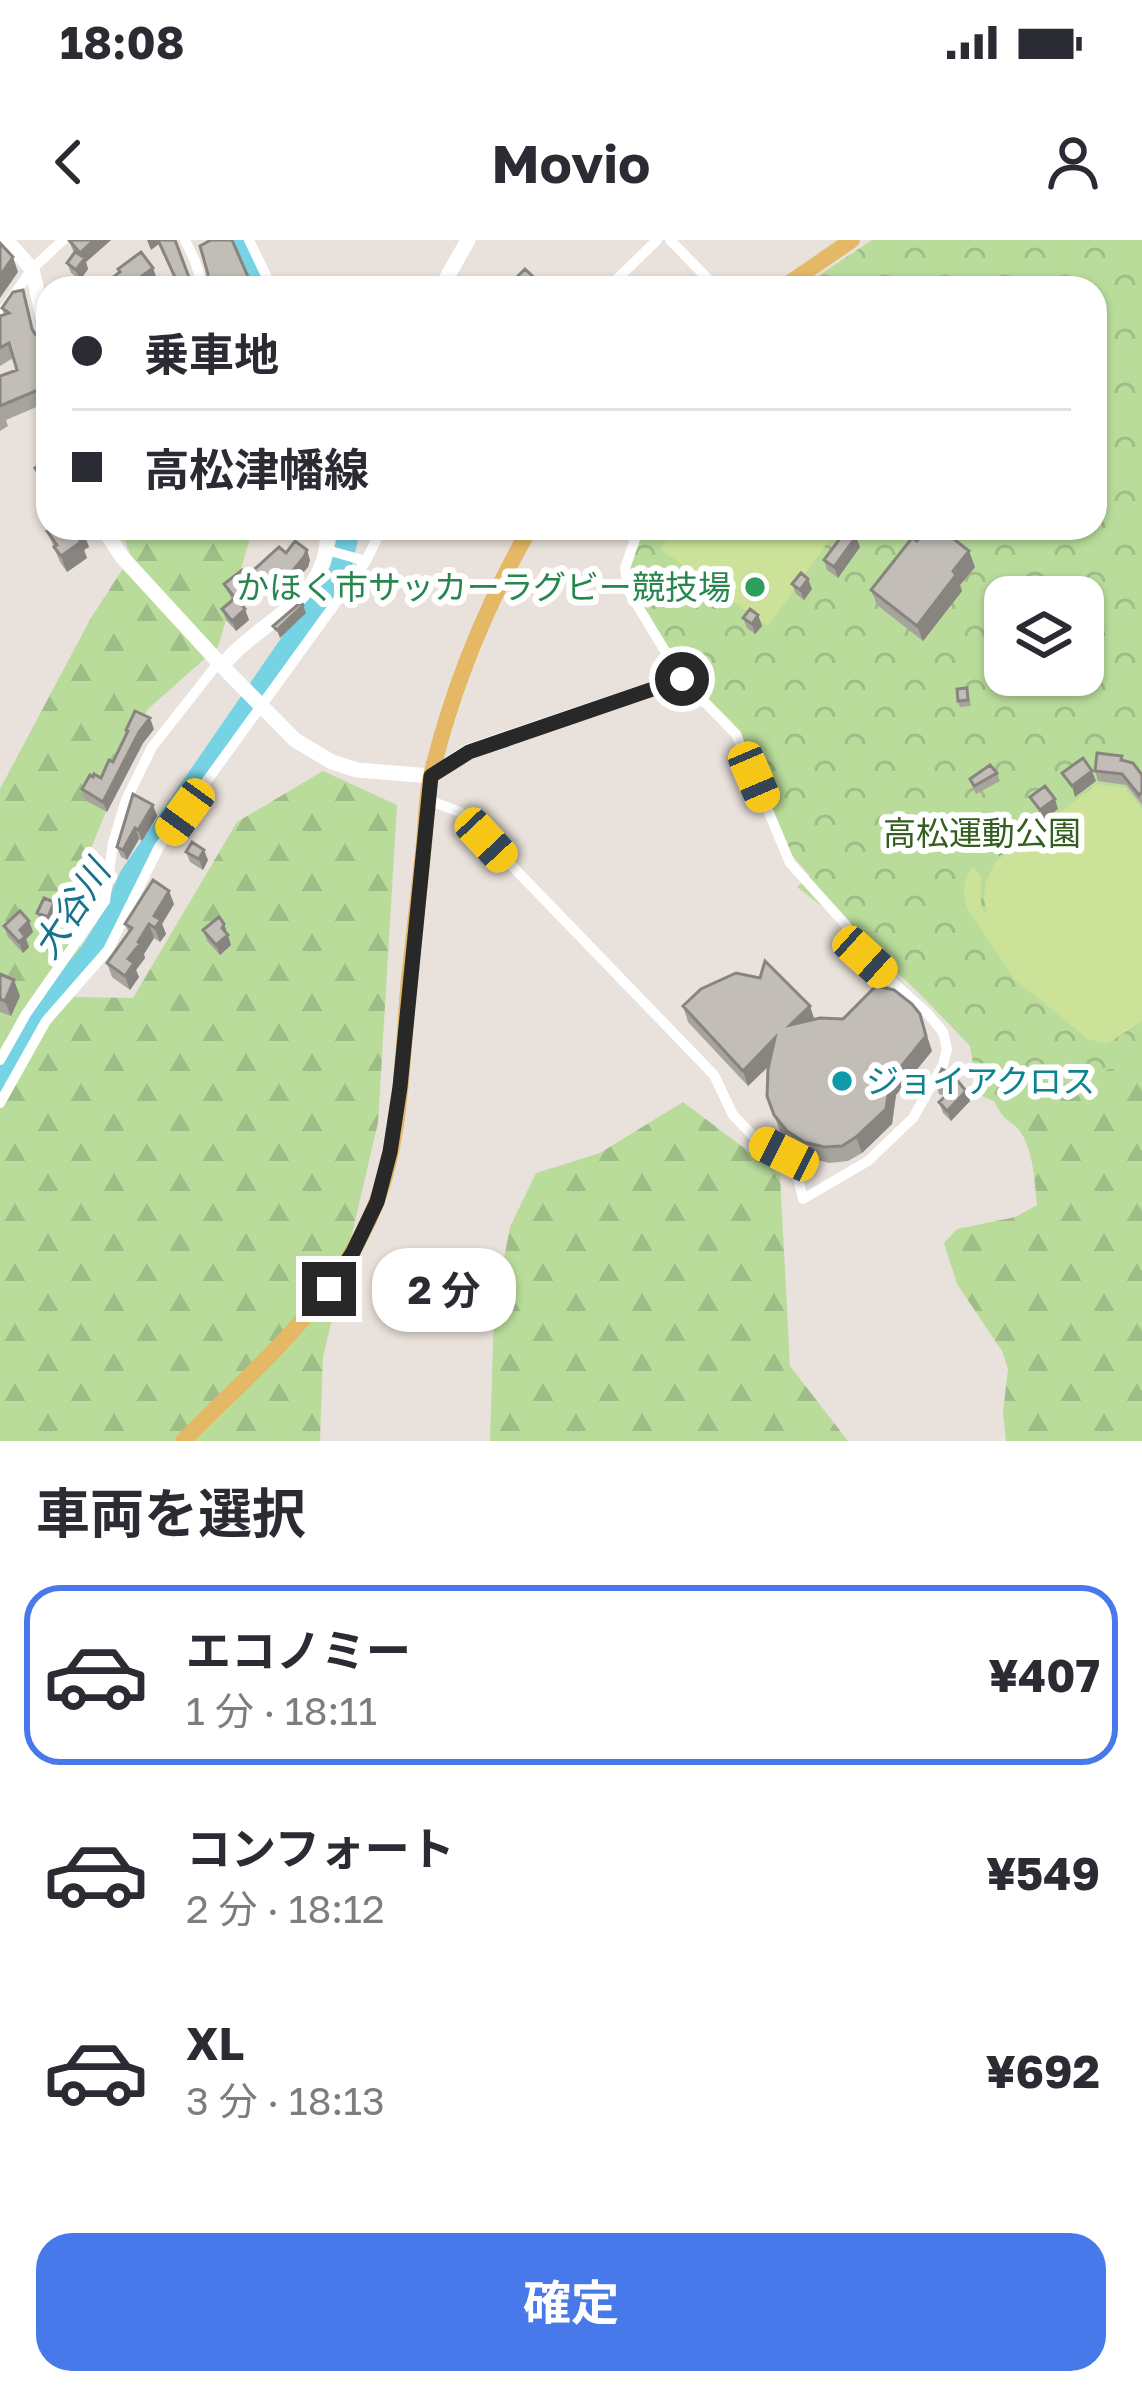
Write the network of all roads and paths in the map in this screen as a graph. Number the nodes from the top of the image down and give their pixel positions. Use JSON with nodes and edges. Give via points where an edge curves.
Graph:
{"nodes":[{"id":1,"x":7,"y":240,"type":"edge"},
{"id":2,"x":63,"y":240,"type":"edge"},
{"id":3,"x":185,"y":240,"type":"edge"},
{"id":4,"x":249,"y":240,"type":"edge"},
{"id":5,"x":468,"y":240,"type":"edge"},
{"id":6,"x":657,"y":240,"type":"edge"},
{"id":7,"x":670,"y":240,"type":"edge"},
{"id":8,"x":852,"y":240,"type":"edge"},
{"id":9,"x":32,"y":269,"type":"junction"},
{"id":10,"x":199,"y":276,"type":"edge"},
{"id":11,"x":266,"y":276,"type":"edge"},
{"id":12,"x":448,"y":276,"type":"edge"},
{"id":13,"x":620,"y":276,"type":"edge"},
{"id":14,"x":705,"y":276,"type":"edge"},
{"id":15,"x":800,"y":276,"type":"edge"},
{"id":16,"x":36,"y":286,"type":"edge"},
{"id":17,"x":0,"y":315,"type":"edge"},
{"id":18,"x":111,"y":540,"type":"edge"},
{"id":19,"x":330,"y":540,"type":"edge"},
{"id":20,"x":375,"y":540,"type":"edge"},
{"id":21,"x":523,"y":540,"type":"edge"},
{"id":22,"x":635,"y":540,"type":"edge"},
{"id":23,"x":332,"y":552,"type":"junction"},
{"id":24,"x":364,"y":561,"type":"junction"},
{"id":25,"x":220,"y":664,"type":"junction"},
{"id":26,"x":682,"y":679,"type":"junction"},
{"id":27,"x":258,"y":701,"type":"junction"},
{"id":28,"x":431,"y":776,"type":"junction"},
{"id":29,"x":428,"y":800,"type":"junction"},
{"id":30,"x":0,"y":1060,"type":"edge"},
{"id":31,"x":0,"y":1103,"type":"edge"},
{"id":32,"x":183,"y":1441,"type":"edge"}],
"edges":[{"from":1,"to":9,"type":"street"},
{"from":2,"to":9,"type":"street"},
{"from":3,"to":10,"type":"street"},
{"from":4,"to":11,"type":"street"},
{"from":5,"to":12,"type":"street"},
{"from":6,"to":13,"type":"street"},
{"from":7,"to":14,"type":"street"},
{"from":8,"to":15,"type":"main road"},
{"from":9,"to":16,"type":"street"},
{"from":9,"to":17,"type":"street"},
{"from":18,"to":25,"type":"street"},
{"from":19,"to":23,"type":"street"},
{"from":20,"to":24,"type":"street"},
{"from":21,"to":28,"type":"main road","via":[[479,629]]},
{"from":22,"to":26,"type":"street","via":[[628,590]]},
{"from":23,"to":24,"type":"street"},
{"from":23,"to":25,"type":"street","via":[[311,587]]},
{"from":24,"to":27,"type":"street"},
{"from":25,"to":27,"type":"street"},
{"from":25,"to":30,"type":"street","via":[[152,747],[112,844],[105,901]]},
{"from":26,"to":28,"type":"street","via":[[469,752]]},
{"from":26,"to":29,"type":"street","via":[[736,734],[790,863],[865,957],[943,1032],[943,1065],[914,1118],[868,1161],[803,1199],[794,1161],[734,1115],[714,1075],[460,812]]},
{"from":27,"to":28,"type":"street","via":[[295,740],[332,761]]},
{"from":27,"to":31,"type":"street","via":[[159,847],[108,950],[46,1021]]},
{"from":28,"to":29,"type":"main road"},
{"from":29,"to":32,"type":"main road","via":[[400,1087],[377,1202],[329,1289]]}]}
